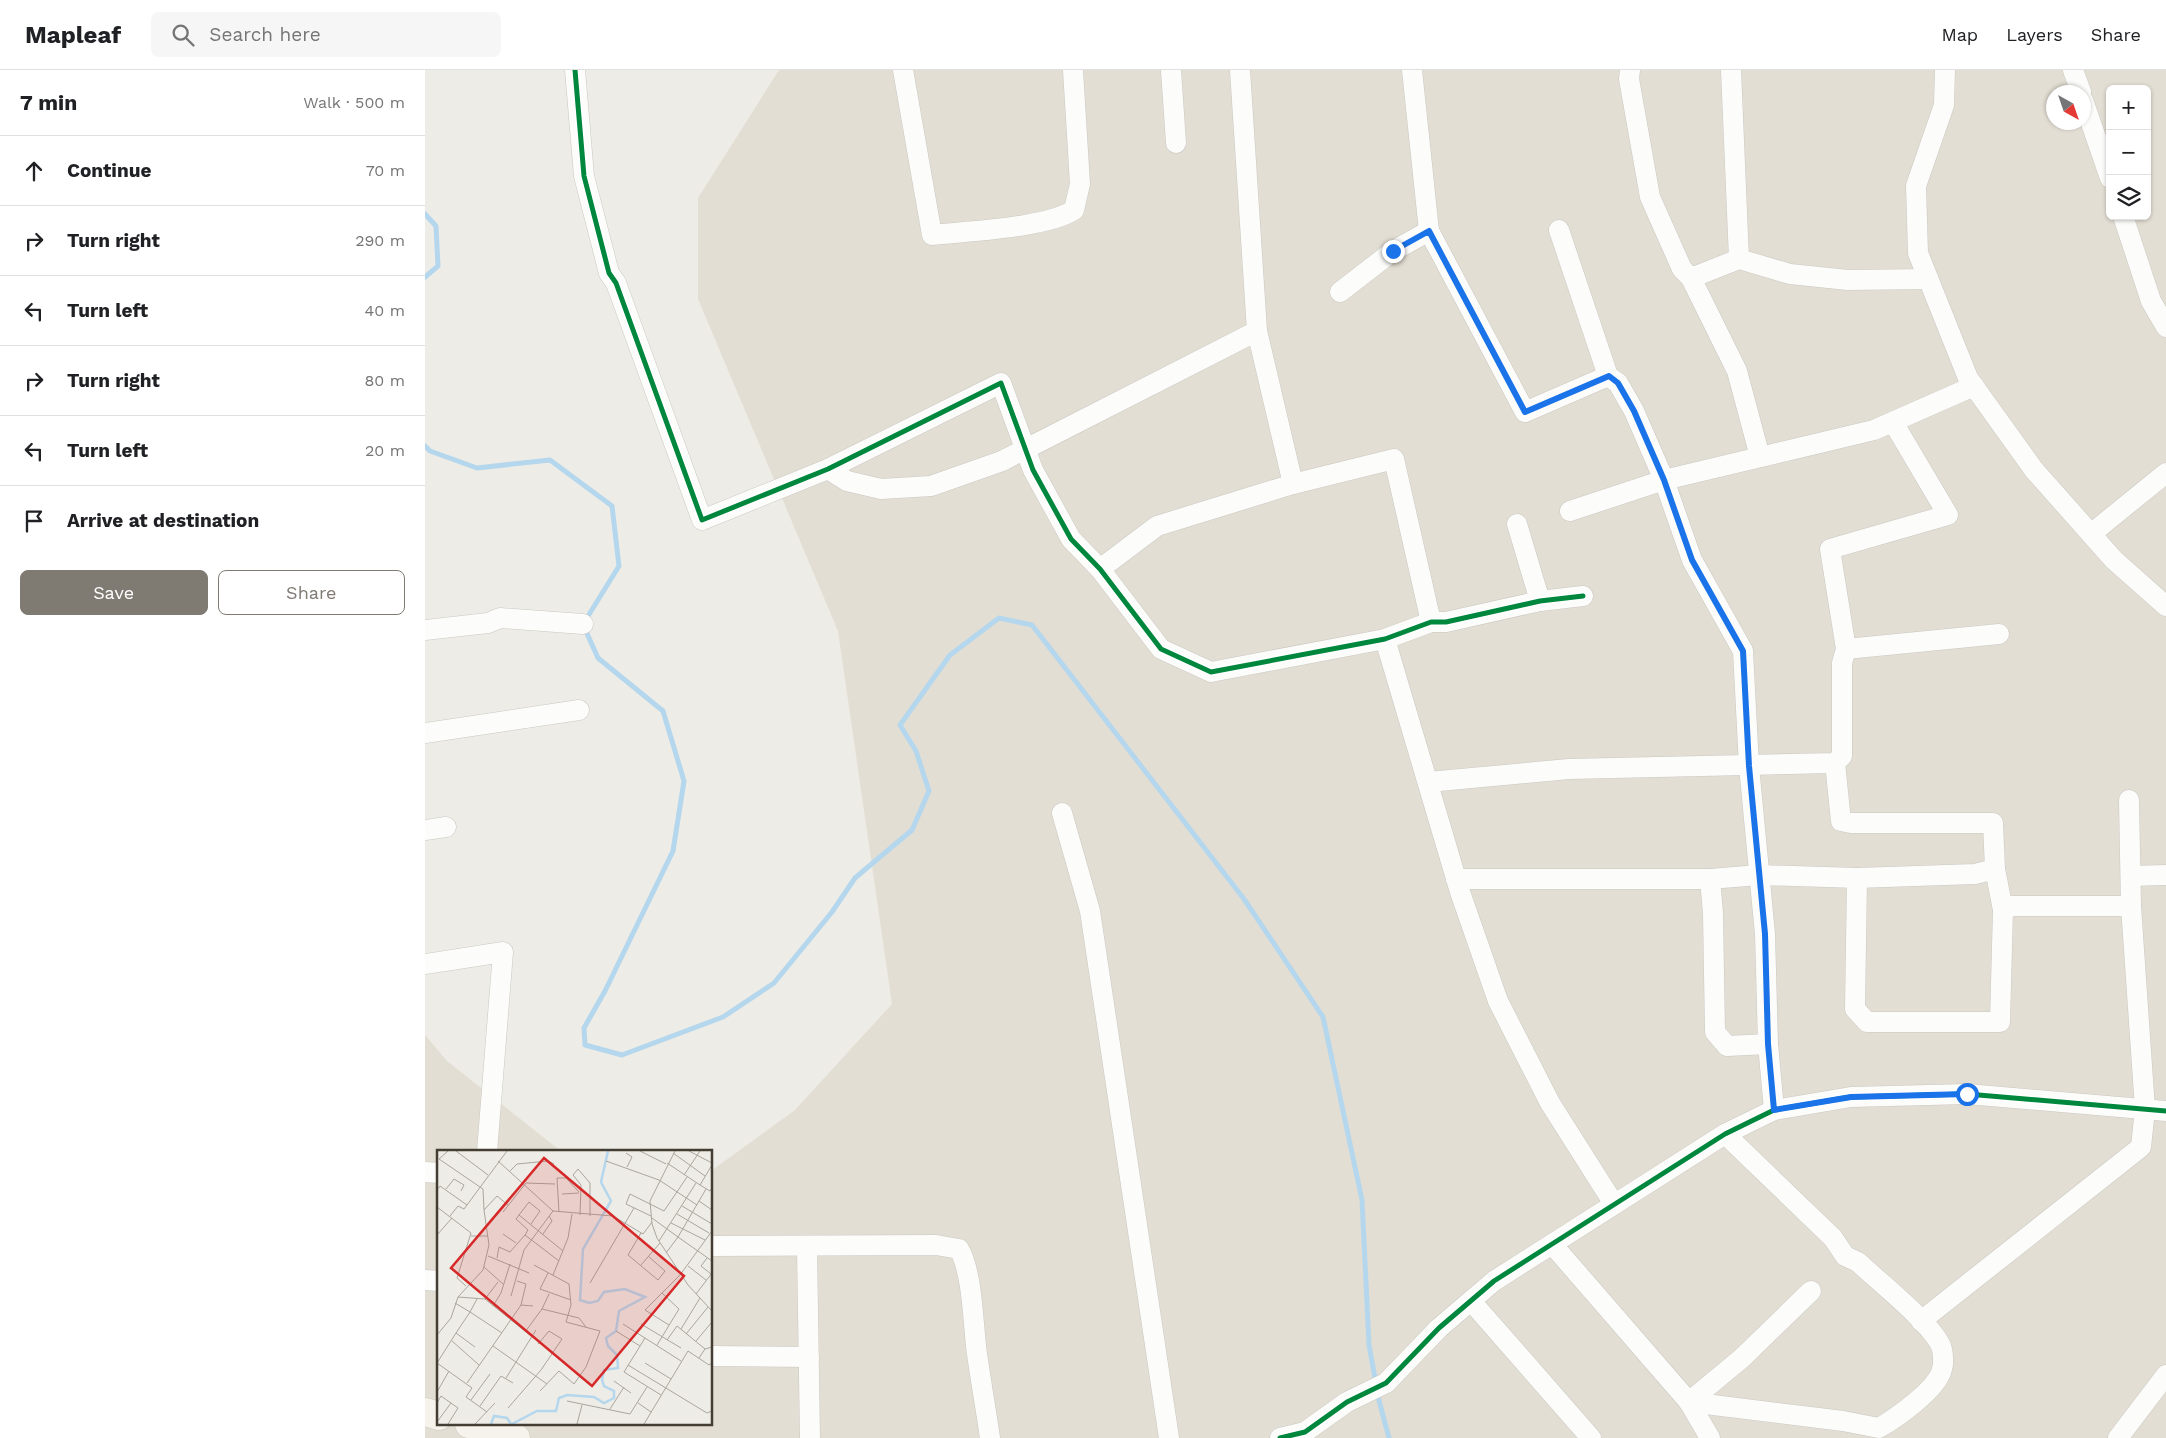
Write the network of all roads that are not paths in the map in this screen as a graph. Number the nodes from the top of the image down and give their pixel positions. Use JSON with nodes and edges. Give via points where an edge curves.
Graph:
{"nodes":[{"id":1,"x":575,"y":70,"type":"edge"},
{"id":2,"x":903,"y":70,"type":"edge"},
{"id":3,"x":1073,"y":70,"type":"edge"},
{"id":4,"x":1171,"y":70,"type":"edge"},
{"id":5,"x":1240,"y":70,"type":"edge"},
{"id":6,"x":1412,"y":70,"type":"edge"},
{"id":7,"x":1630,"y":70,"type":"edge"},
{"id":8,"x":1731,"y":70,"type":"edge"},
{"id":9,"x":1945,"y":70,"type":"edge"},
{"id":10,"x":2073,"y":70,"type":"edge"},
{"id":11,"x":2078,"y":85,"type":"edge"},
{"id":12,"x":2091,"y":123,"type":"edge"},
{"id":13,"x":1175,"y":143,"type":"dead end"},
{"id":14,"x":2109,"y":175,"type":"edge"},
{"id":15,"x":2124,"y":220,"type":"edge"},
{"id":16,"x":1559,"y":230,"type":"dead end"},
{"id":17,"x":1429,"y":231,"type":"junction"},
{"id":18,"x":1739,"y":260,"type":"junction"},
{"id":19,"x":1691,"y":278,"type":"junction"},
{"id":20,"x":1929,"y":279,"type":"junction"},
{"id":21,"x":1340,"y":292,"type":"dead end"},
{"id":22,"x":2166,"y":327,"type":"edge"},
{"id":23,"x":1257,"y":331,"type":"junction"},
{"id":24,"x":1609,"y":376,"type":"junction"},
{"id":25,"x":1974,"y":386,"type":"junction"},
{"id":26,"x":1893,"y":422,"type":"junction"},
{"id":27,"x":1026,"y":448,"type":"junction"},
{"id":28,"x":1760,"y":458,"type":"junction"},
{"id":29,"x":828,"y":469,"type":"junction"},
{"id":30,"x":2166,"y":473,"type":"edge"},
{"id":31,"x":1664,"y":480,"type":"junction"},
{"id":32,"x":1293,"y":484,"type":"junction"},
{"id":33,"x":1569,"y":511,"type":"dead end"},
{"id":34,"x":1517,"y":524,"type":"dead end"},
{"id":35,"x":2091,"y":534,"type":"junction"},
{"id":36,"x":1100,"y":569,"type":"junction"},
{"id":37,"x":1583,"y":596,"type":"dead end"},
{"id":38,"x":1540,"y":601,"type":"junction"},
{"id":39,"x":2166,"y":606,"type":"edge"},
{"id":40,"x":1431,"y":622,"type":"junction"},
{"id":41,"x":583,"y":624,"type":"dead end"},
{"id":42,"x":425,"y":630,"type":"edge"},
{"id":43,"x":1999,"y":634,"type":"dead end"},
{"id":44,"x":1385,"y":639,"type":"junction"},
{"id":45,"x":1846,"y":648,"type":"junction"},
{"id":46,"x":579,"y":710,"type":"dead end"},
{"id":47,"x":425,"y":733,"type":"edge"},
{"id":48,"x":1835,"y":763,"type":"junction"},
{"id":49,"x":1749,"y":766,"type":"junction"},
{"id":50,"x":1427,"y":782,"type":"junction"},
{"id":51,"x":2129,"y":800,"type":"dead end"},
{"id":52,"x":1062,"y":813,"type":"dead end"},
{"id":53,"x":446,"y":827,"type":"dead end"},
{"id":54,"x":425,"y":830,"type":"edge"},
{"id":55,"x":1995,"y":870,"type":"junction"},
{"id":56,"x":1759,"y":875,"type":"junction"},
{"id":57,"x":2166,"y":875,"type":"edge"},
{"id":58,"x":2131,"y":876,"type":"junction"},
{"id":59,"x":1857,"y":878,"type":"junction"},
{"id":60,"x":1456,"y":879,"type":"junction"},
{"id":61,"x":1709,"y":879,"type":"junction"},
{"id":62,"x":2131,"y":906,"type":"junction"},
{"id":63,"x":2003,"y":910,"type":"junction"},
{"id":64,"x":425,"y":964,"type":"edge"},
{"id":65,"x":1768,"y":1044,"type":"junction"},
{"id":66,"x":2145,"y":1109,"type":"junction"},
{"id":67,"x":1774,"y":1110,"type":"junction"},
{"id":68,"x":2166,"y":1111,"type":"edge"},
{"id":69,"x":1725,"y":1134,"type":"junction"},
{"id":70,"x":487,"y":1150,"type":"edge"},
{"id":71,"x":1614,"y":1204,"type":"junction"},
{"id":72,"x":1552,"y":1244,"type":"junction"},
{"id":73,"x":713,"y":1246,"type":"edge"},
{"id":74,"x":807,"y":1247,"type":"junction"},
{"id":75,"x":1811,"y":1291,"type":"dead end"},
{"id":76,"x":1471,"y":1301,"type":"junction"},
{"id":77,"x":1921,"y":1321,"type":"junction"},
{"id":78,"x":713,"y":1356,"type":"edge"},
{"id":79,"x":809,"y":1357,"type":"junction"},
{"id":80,"x":2166,"y":1375,"type":"edge"},
{"id":81,"x":1689,"y":1402,"type":"junction"},
{"id":82,"x":476,"y":1426,"type":"edge"},
{"id":83,"x":517,"y":1438,"type":"edge"},
{"id":84,"x":810,"y":1438,"type":"edge"},
{"id":85,"x":990,"y":1438,"type":"edge"},
{"id":86,"x":1169,"y":1438,"type":"edge"},
{"id":87,"x":1280,"y":1438,"type":"edge"},
{"id":88,"x":1591,"y":1438,"type":"edge"},
{"id":89,"x":1711,"y":1438,"type":"edge"},
{"id":90,"x":2118,"y":1438,"type":"edge"}],
"edges":[{"from":1,"to":29,"type":"street","via":[[584,176],[609,273],[616,283],[702,520]]},
{"from":2,"to":3,"type":"street","via":[[932,235],[1041,222],[1065,216],[1074,210],[1080,184]]},
{"from":4,"to":13,"type":"street"},
{"from":5,"to":23,"type":"street"},
{"from":6,"to":17,"type":"street"},
{"from":7,"to":19,"type":"street","via":[[1650,197],[1682,269]]},
{"from":8,"to":18,"type":"street"},
{"from":9,"to":20,"type":"street","via":[[1944,105],[1916,186],[1918,253]]},
{"from":10,"to":11,"type":"street"},
{"from":12,"to":14,"type":"street"},
{"from":15,"to":22,"type":"street","via":[[2151,301]]},
{"from":16,"to":24,"type":"street"},
{"from":17,"to":21,"type":"street","via":[[1393,251]]},
{"from":17,"to":24,"type":"street","via":[[1525,412]]},
{"from":18,"to":19,"type":"street"},
{"from":18,"to":20,"type":"street","via":[[1790,274],[1848,280]]},
{"from":19,"to":28,"type":"street","via":[[1737,371]]},
{"from":20,"to":25,"type":"street"},
{"from":23,"to":27,"type":"street"},
{"from":23,"to":32,"type":"street"},
{"from":24,"to":31,"type":"street","via":[[1618,383],[1634,411]]},
{"from":25,"to":26,"type":"street"},
{"from":25,"to":35,"type":"street","via":[[2034,470]]},
{"from":26,"to":28,"type":"street","via":[[1874,430]]},
{"from":26,"to":45,"type":"street","via":[[1948,515],[1830,549]]},
{"from":27,"to":29,"type":"street","via":[[1003,461],[931,486],[881,489],[847,481]]},
{"from":27,"to":29,"type":"street","via":[[1001,384]]},
{"from":27,"to":36,"type":"street","via":[[1033,470],[1071,539]]},
{"from":28,"to":31,"type":"street"},
{"from":30,"to":35,"type":"street"},
{"from":31,"to":33,"type":"street"},
{"from":31,"to":49,"type":"street","via":[[1692,560],[1743,651]]},
{"from":32,"to":36,"type":"street","via":[[1157,526]]},
{"from":32,"to":40,"type":"street","via":[[1394,459]]},
{"from":34,"to":38,"type":"street"},
{"from":35,"to":39,"type":"street","via":[[2114,560]]},
{"from":36,"to":44,"type":"street","via":[[1161,650],[1211,672]]},
{"from":37,"to":38,"type":"street"},
{"from":38,"to":40,"type":"street","via":[[1446,622]]},
{"from":40,"to":44,"type":"street"},
{"from":41,"to":42,"type":"street","via":[[500,618],[488,623]]},
{"from":43,"to":45,"type":"street"},
{"from":44,"to":50,"type":"street"},
{"from":45,"to":48,"type":"street","via":[[1842,663],[1843,756]]},
{"from":46,"to":47,"type":"street"},
{"from":48,"to":49,"type":"street"},
{"from":48,"to":55,"type":"street","via":[[1841,821],[1993,823]]},
{"from":49,"to":50,"type":"street","via":[[1569,770]]},
{"from":49,"to":56,"type":"street"},
{"from":50,"to":60,"type":"street"},
{"from":51,"to":58,"type":"street"},
{"from":52,"to":86,"type":"street","via":[[1089,910]]},
{"from":53,"to":54,"type":"street"},
{"from":55,"to":59,"type":"street","via":[[1975,874]]},
{"from":55,"to":63,"type":"street"},
{"from":56,"to":59,"type":"street"},
{"from":56,"to":61,"type":"street"},
{"from":56,"to":65,"type":"street","via":[[1765,934]]},
{"from":57,"to":58,"type":"street"},
{"from":58,"to":62,"type":"street"},
{"from":59,"to":63,"type":"street","via":[[1855,1009],[1867,1022],[2000,1022]]},
{"from":60,"to":61,"type":"street"},
{"from":60,"to":71,"type":"street","via":[[1498,1001],[1550,1102]]},
{"from":61,"to":65,"type":"street","via":[[1713,913],[1715,1032],[1727,1046]]},
{"from":62,"to":63,"type":"street","via":[[2012,906]]},
{"from":62,"to":66,"type":"street"},
{"from":64,"to":70,"type":"street","via":[[503,952]]},
{"from":65,"to":67,"type":"street"},
{"from":66,"to":67,"type":"street","via":[[1967,1094],[1851,1097]]},
{"from":66,"to":68,"type":"street"},
{"from":66,"to":77,"type":"street","via":[[2141,1147]]},
{"from":67,"to":69,"type":"street"},
{"from":69,"to":71,"type":"street"},
{"from":69,"to":77,"type":"street","via":[[1833,1238],[1845,1256],[1858,1262]]},
{"from":71,"to":72,"type":"street"},
{"from":72,"to":76,"type":"street","via":[[1494,1281]]},
{"from":72,"to":81,"type":"street"},
{"from":73,"to":74,"type":"street"},
{"from":74,"to":79,"type":"street"},
{"from":74,"to":85,"type":"street","via":[[936,1245],[959,1249],[967,1274]]},
{"from":75,"to":81,"type":"street","via":[[1742,1358]]},
{"from":76,"to":87,"type":"street","via":[[1439,1328],[1386,1383],[1347,1402],[1305,1432]]},
{"from":76,"to":88,"type":"street"},
{"from":77,"to":81,"type":"street","via":[[1941,1347],[1943,1370],[1906,1411],[1879,1428]]},
{"from":78,"to":79,"type":"street"},
{"from":79,"to":84,"type":"street"},
{"from":80,"to":90,"type":"street"},
{"from":81,"to":89,"type":"street"},
{"from":82,"to":83,"type":"street"}]}
